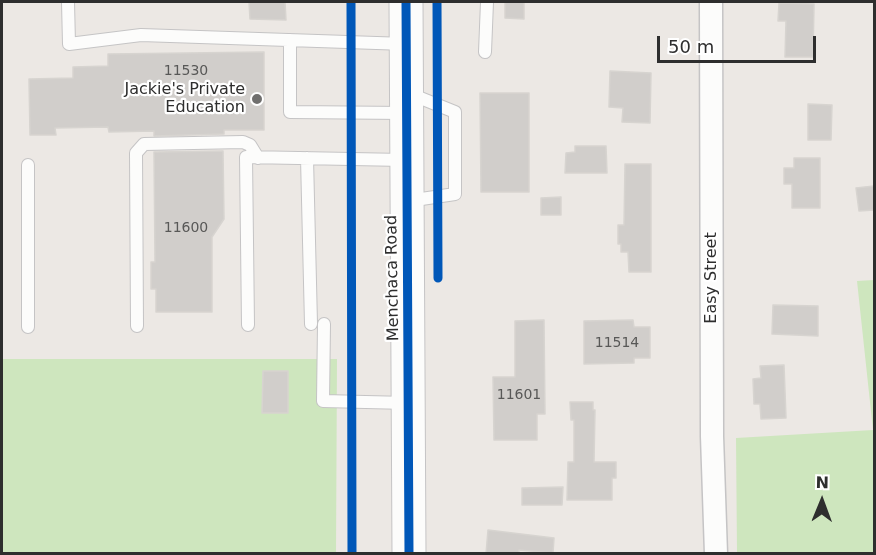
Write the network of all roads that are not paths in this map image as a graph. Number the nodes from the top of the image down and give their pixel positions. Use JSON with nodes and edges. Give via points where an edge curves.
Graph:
{"nodes":[{"id":1,"x":68,"y":2,"type":"edge"},
{"id":2,"x":406,"y":2,"type":"edge"},
{"id":3,"x":487,"y":2,"type":"edge"},
{"id":4,"x":711,"y":2,"type":"edge"},
{"id":5,"x":290,"y":40,"type":"junction"},
{"id":6,"x":408,"y":44,"type":"junction"},
{"id":7,"x":485,"y":52,"type":"dead end"},
{"id":8,"x":406,"y":103,"type":"junction"},
{"id":9,"x":258,"y":158,"type":"junction"},
{"id":10,"x":307,"y":158,"type":"junction"},
{"id":11,"x":407,"y":160,"type":"junction"},
{"id":12,"x":28,"y":165,"type":"dead end"},
{"id":13,"x":407,"y":201,"type":"junction"},
{"id":14,"x":311,"y":324,"type":"dead end"},
{"id":15,"x":324,"y":324,"type":"dead end"},
{"id":16,"x":248,"y":325,"type":"dead end"},
{"id":17,"x":137,"y":326,"type":"dead end"},
{"id":18,"x":28,"y":327,"type":"dead end"},
{"id":19,"x":409,"y":403,"type":"junction"},
{"id":20,"x":409,"y":554,"type":"edge"},
{"id":21,"x":716,"y":554,"type":"edge"}],
"edges":[{"from":1,"to":5,"type":"lane","via":[[69,44],[141,35]]},
{"from":2,"to":6,"type":"main road","name":"Menchaca Road"},
{"from":3,"to":7,"type":"lane"},
{"from":4,"to":21,"type":"street","name":"Easy Street"},
{"from":5,"to":6,"type":"lane"},
{"from":5,"to":8,"type":"lane","via":[[290,112]]},
{"from":6,"to":8,"type":"main road","name":"Menchaca Road"},
{"from":8,"to":11,"type":"main road","name":"Menchaca Road"},
{"from":8,"to":13,"type":"lane","via":[[455,112],[455,194]]},
{"from":9,"to":10,"type":"lane"},
{"from":9,"to":16,"type":"lane","via":[[246,157]]},
{"from":9,"to":17,"type":"lane","via":[[250,145],[243,142],[144,144],[136,153]]},
{"from":10,"to":11,"type":"lane"},
{"from":10,"to":14,"type":"lane"},
{"from":11,"to":13,"type":"main road","name":"Menchaca Road"},
{"from":12,"to":18,"type":"lane"},
{"from":13,"to":19,"type":"main road","name":"Menchaca Road"},
{"from":15,"to":19,"type":"lane","via":[[323,401]]},
{"from":19,"to":20,"type":"main road","name":"Menchaca Road"}]}
